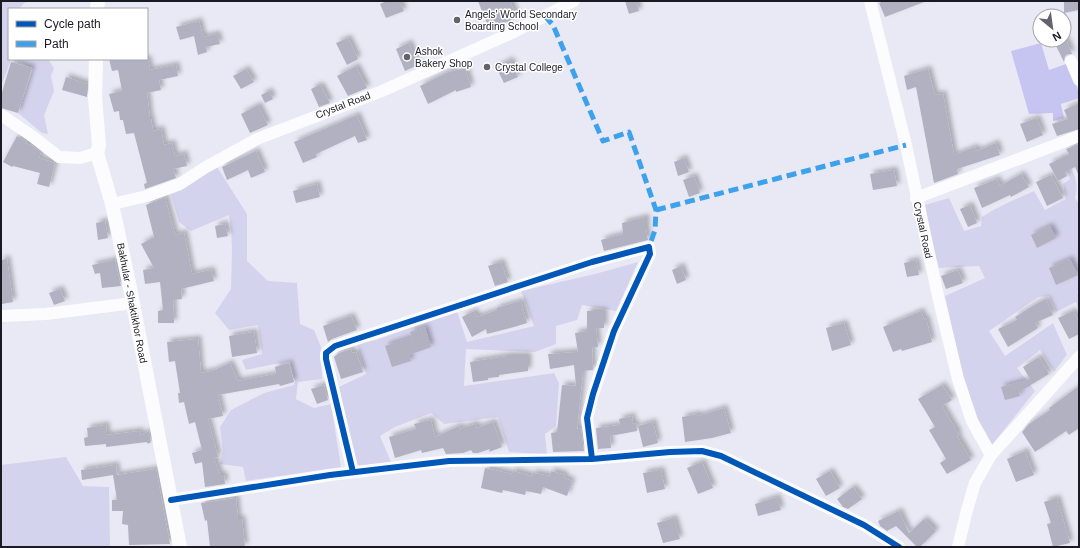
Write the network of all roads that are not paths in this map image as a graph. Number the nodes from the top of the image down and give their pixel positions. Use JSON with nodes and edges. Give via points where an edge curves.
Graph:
{"nodes":[{"id":1,"x":574,"y":1,"type":"edge"},
{"id":2,"x":870,"y":1,"type":"edge"},
{"id":3,"x":96,"y":60,"type":"edge"},
{"id":4,"x":1071,"y":61,"type":"dead end"},
{"id":5,"x":1079,"y":80,"type":"edge"},
{"id":6,"x":1,"y":115,"type":"edge"},
{"id":7,"x":1079,"y":136,"type":"edge"},
{"id":8,"x":97,"y":153,"type":"junction"},
{"id":9,"x":916,"y":198,"type":"junction"},
{"id":10,"x":112,"y":204,"type":"junction"},
{"id":11,"x":133,"y":303,"type":"junction"},
{"id":12,"x":1,"y":316,"type":"edge"},
{"id":13,"x":1079,"y":357,"type":"edge"},
{"id":14,"x":991,"y":455,"type":"junction"},
{"id":15,"x":592,"y":459,"type":"junction"},
{"id":16,"x":353,"y":472,"type":"junction"},
{"id":17,"x":171,"y":500,"type":"junction"},
{"id":18,"x":180,"y":547,"type":"edge"},
{"id":19,"x":899,"y":547,"type":"edge"},
{"id":20,"x":958,"y":547,"type":"edge"}],
"edges":[{"from":1,"to":10,"type":"street","name":"Crystal Road","via":[[514,32],[382,91],[257,139],[180,184],[147,196]]},
{"from":2,"to":9,"type":"street","name":"Crystal Road","via":[[906,145]]},
{"from":3,"to":8,"type":"street","name":"Bakhular - Shaktikhor Road","via":[[95,98],[99,145]]},
{"from":4,"to":5,"type":"street"},
{"from":6,"to":8,"type":"street","via":[[58,157],[80,158]]},
{"from":7,"to":9,"type":"street"},
{"from":8,"to":10,"type":"street","name":"Bakhular - Shaktikhor Road"},
{"from":9,"to":14,"type":"street","name":"Crystal Road","via":[[958,379],[972,421]]},
{"from":10,"to":11,"type":"street","name":"Bakhular - Shaktikhor Road"},
{"from":11,"to":12,"type":"street","via":[[46,314]]},
{"from":11,"to":17,"type":"street","name":"Bakhular - Shaktikhor Road"},
{"from":13,"to":14,"type":"street"},
{"from":14,"to":20,"type":"street","via":[[976,483]]},
{"from":15,"to":16,"type":"street","via":[[449,461]]},
{"from":15,"to":16,"type":"street","via":[[587,418],[593,394],[614,331],[650,254],[649,246],[592,262],[335,346],[326,353],[326,359]]},
{"from":15,"to":19,"type":"street","via":[[702,451],[720,456],[864,525]]},
{"from":16,"to":17,"type":"street"},
{"from":17,"to":18,"type":"street","name":"Bakhular - Shaktikhor Road"}]}
